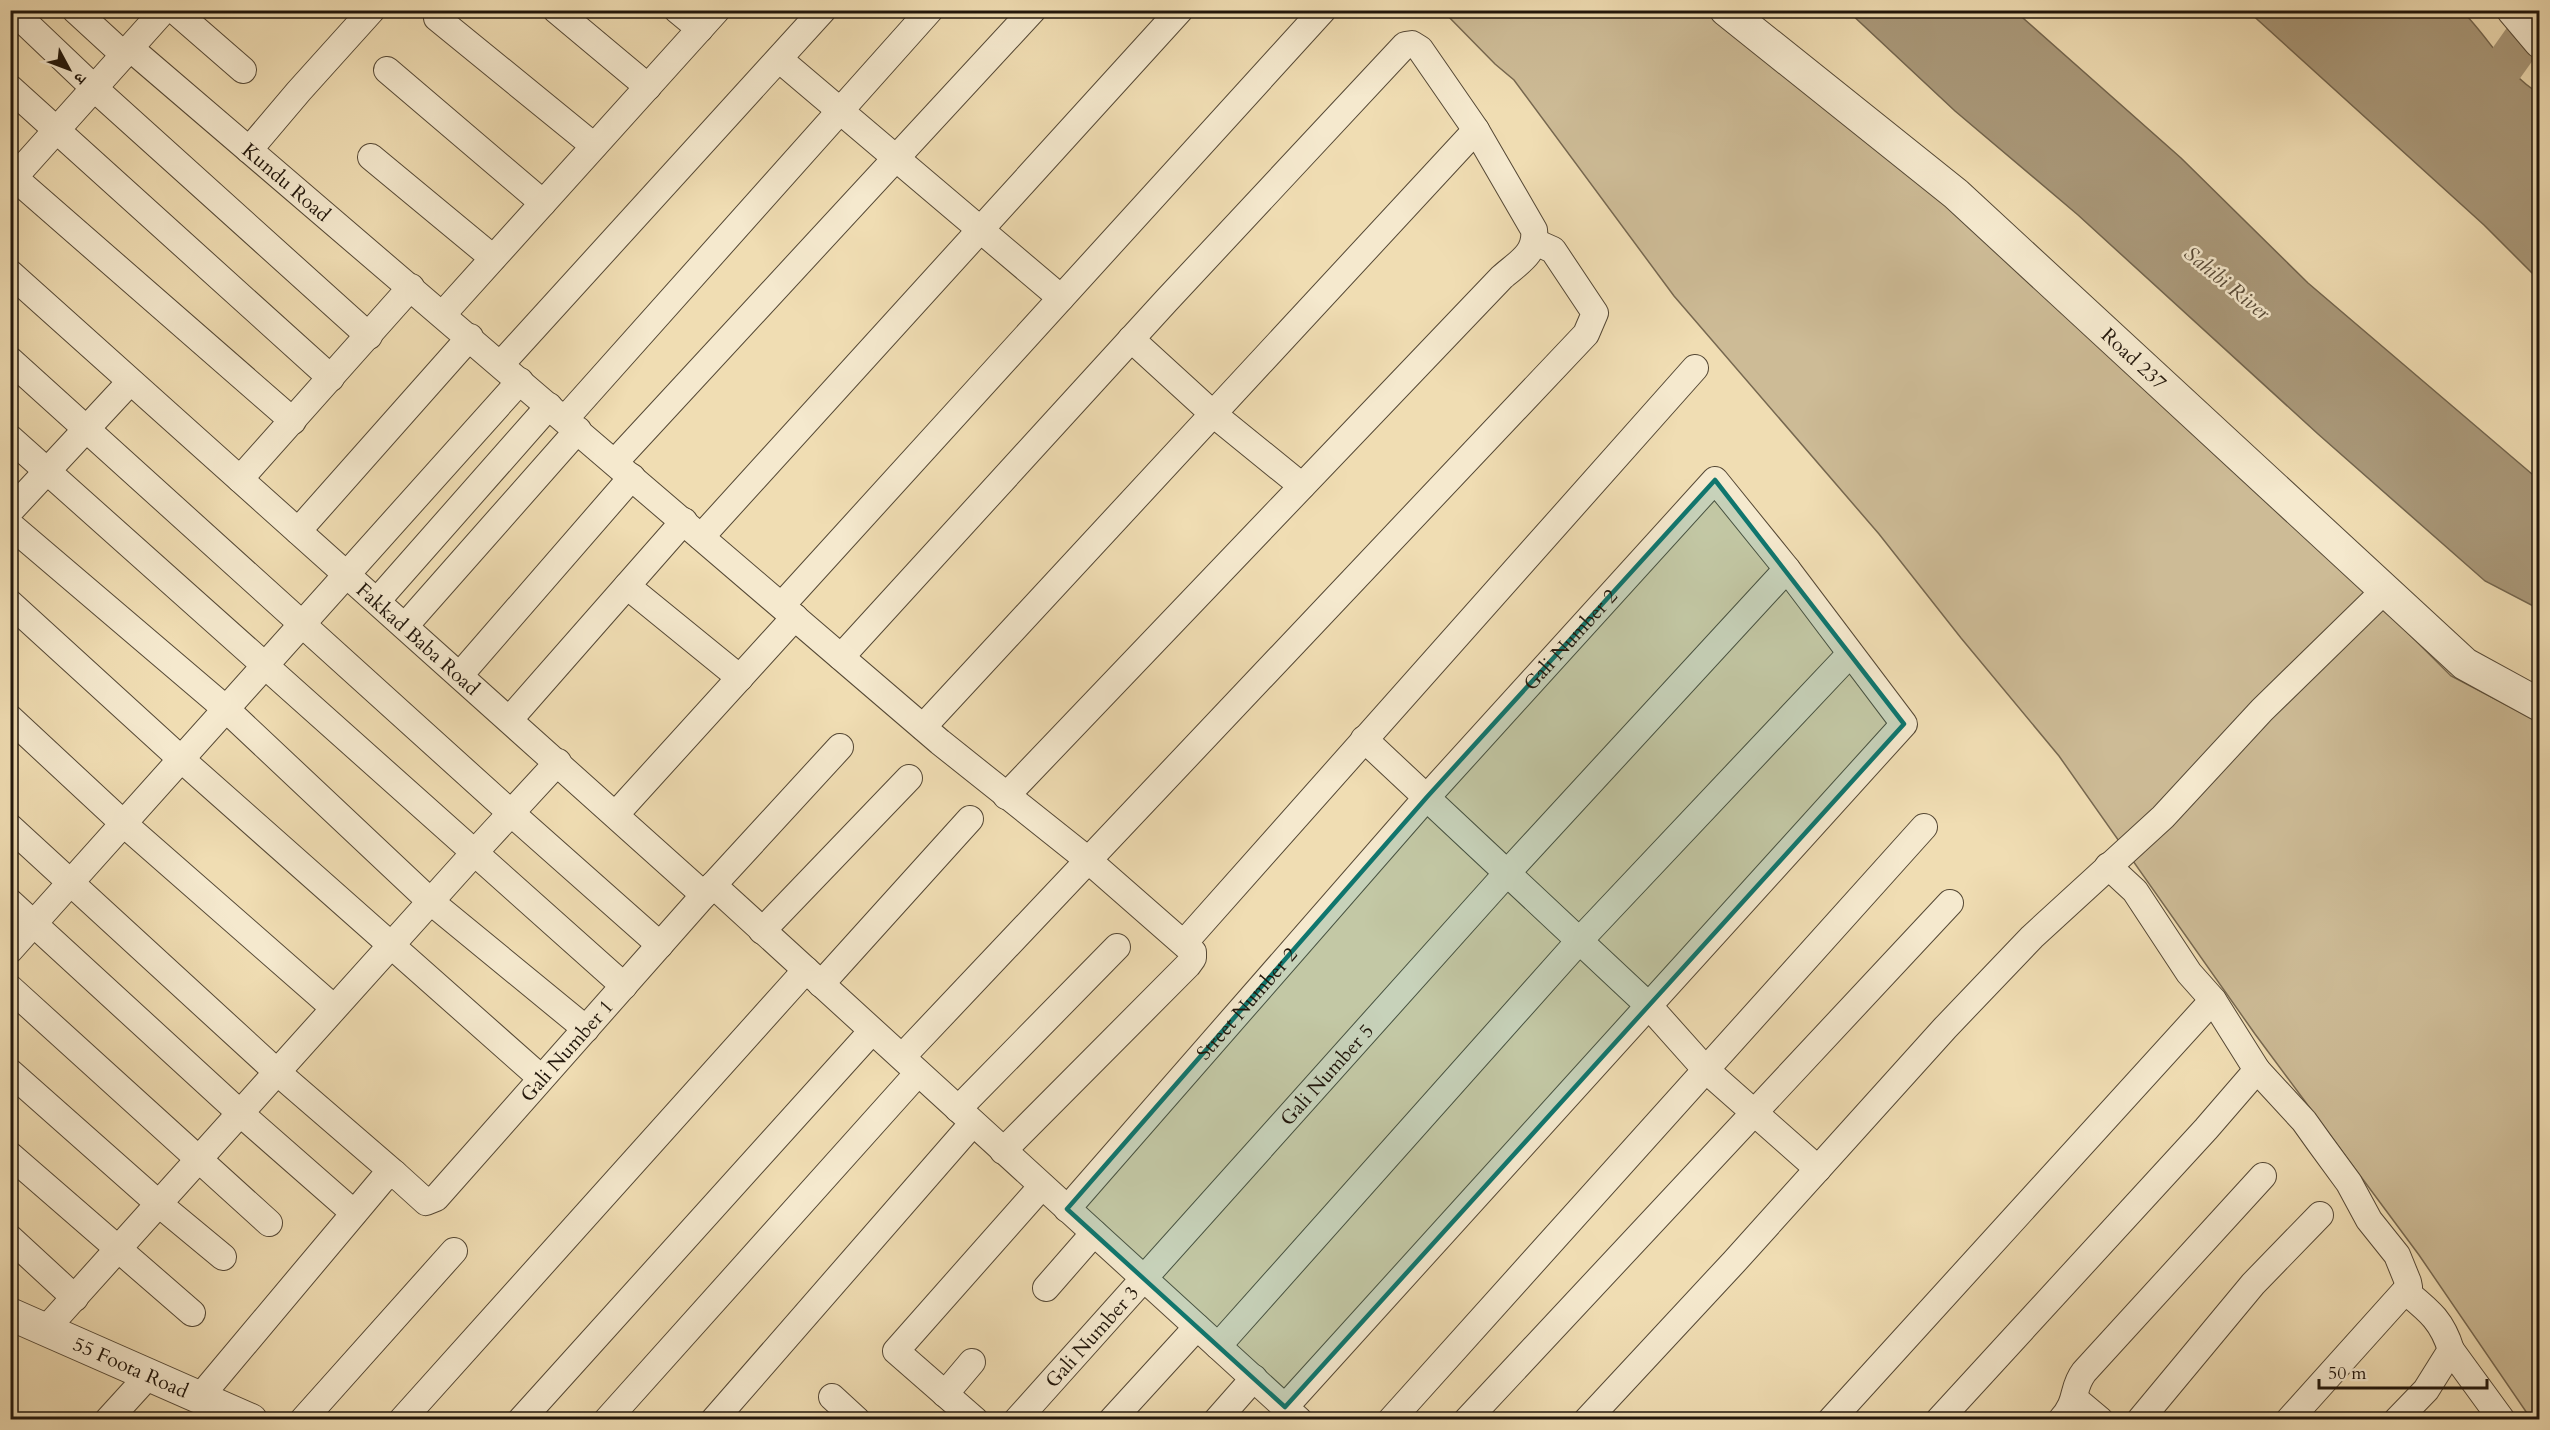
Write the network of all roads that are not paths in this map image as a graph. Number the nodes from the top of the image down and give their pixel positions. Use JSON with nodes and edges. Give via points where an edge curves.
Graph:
{"nodes":[{"id":1,"x":12,"y":10,"type":"edge"},
{"id":2,"x":75,"y":10,"type":"edge"},
{"id":3,"x":164,"y":10,"type":"edge"},
{"id":4,"x":174,"y":10,"type":"edge"},
{"id":5,"x":372,"y":10,"type":"edge"},
{"id":6,"x":556,"y":10,"type":"edge"},
{"id":7,"x":677,"y":10,"type":"edge"},
{"id":8,"x":717,"y":10,"type":"edge"},
{"id":9,"x":823,"y":10,"type":"edge"},
{"id":10,"x":930,"y":10,"type":"edge"},
{"id":11,"x":1033,"y":10,"type":"edge"},
{"id":12,"x":1180,"y":10,"type":"edge"},
{"id":13,"x":1323,"y":10,"type":"edge"},
{"id":14,"x":1726,"y":10,"type":"edge"},
{"id":15,"x":2514,"y":12,"type":"edge"},
{"id":16,"x":437,"y":18,"type":"dead end"},
{"id":17,"x":700,"y":29,"type":"junction"},
{"id":18,"x":2540,"y":42,"type":"edge"},
{"id":19,"x":127,"y":52,"type":"junction"},
{"id":20,"x":779,"y":59,"type":"junction"},
{"id":21,"x":243,"y":70,"type":"dead end"},
{"id":22,"x":387,"y":70,"type":"dead end"},
{"id":23,"x":648,"y":87,"type":"junction"},
{"id":24,"x":10,"y":88,"type":"edge"},
{"id":25,"x":94,"y":88,"type":"junction"},
{"id":26,"x":839,"y":112,"type":"junction"},
{"id":27,"x":57,"y":130,"type":"junction"},
{"id":28,"x":1476,"y":130,"type":"junction"},
{"id":29,"x":594,"y":146,"type":"junction"},
{"id":30,"x":249,"y":150,"type":"junction"},
{"id":31,"x":371,"y":157,"type":"dead end"},
{"id":32,"x":896,"y":158,"type":"junction"},
{"id":33,"x":12,"y":178,"type":"edge"},
{"id":34,"x":543,"y":203,"type":"junction"},
{"id":35,"x":981,"y":229,"type":"junction"},
{"id":36,"x":1535,"y":242,"type":"junction"},
{"id":37,"x":494,"y":258,"type":"junction"},
{"id":38,"x":10,"y":273,"type":"edge"},
{"id":39,"x":411,"y":287,"type":"junction"},
{"id":40,"x":1061,"y":298,"type":"junction"},
{"id":41,"x":442,"y":314,"type":"junction"},
{"id":42,"x":369,"y":336,"type":"junction"},
{"id":43,"x":470,"y":337,"type":"junction"},
{"id":44,"x":1131,"y":339,"type":"junction"},
{"id":45,"x":10,"y":360,"type":"edge"},
{"id":46,"x":501,"y":364,"type":"junction"},
{"id":47,"x":1695,"y":368,"type":"dead end"},
{"id":48,"x":331,"y":378,"type":"junction"},
{"id":49,"x":520,"y":381,"type":"junction"},
{"id":50,"x":130,"y":382,"type":"junction"},
{"id":51,"x":1212,"y":413,"type":"junction"},
{"id":52,"x":564,"y":418,"type":"junction"},
{"id":53,"x":293,"y":421,"type":"junction"},
{"id":54,"x":86,"y":429,"type":"junction"},
{"id":55,"x":10,"y":438,"type":"edge"},
{"id":56,"x":48,"y":470,"type":"junction"},
{"id":57,"x":623,"y":470,"type":"junction"},
{"id":58,"x":240,"y":479,"type":"junction"},
{"id":59,"x":1302,"y":486,"type":"junction"},
{"id":60,"x":10,"y":511,"type":"edge"},
{"id":61,"x":10,"y":525,"type":"edge"},
{"id":62,"x":692,"y":529,"type":"junction"},
{"id":63,"x":298,"y":531,"type":"junction"},
{"id":64,"x":1787,"y":569,"type":"junction"},
{"id":65,"x":347,"y":574,"type":"junction"},
{"id":66,"x":627,"y":586,"type":"junction"},
{"id":67,"x":2385,"y":590,"type":"junction"},
{"id":68,"x":377,"y":601,"type":"junction"},
{"id":69,"x":10,"y":603,"type":"edge"},
{"id":70,"x":788,"y":611,"type":"junction"},
{"id":71,"x":303,"y":623,"type":"junction"},
{"id":72,"x":405,"y":626,"type":"junction"},
{"id":73,"x":1850,"y":654,"type":"junction"},
{"id":74,"x":841,"y":657,"type":"junction"},
{"id":75,"x":266,"y":665,"type":"junction"},
{"id":76,"x":460,"y":675,"type":"junction"},
{"id":77,"x":740,"y":678,"type":"junction"},
{"id":78,"x":2540,"y":705,"type":"edge"},
{"id":79,"x":226,"y":709,"type":"junction"},
{"id":80,"x":10,"y":718,"type":"edge"},
{"id":81,"x":510,"y":719,"type":"junction"},
{"id":82,"x":923,"y":727,"type":"junction"},
{"id":83,"x":1364,"y":739,"type":"junction"},
{"id":84,"x":840,"y":747,"type":"dead end"},
{"id":85,"x":181,"y":759,"type":"junction"},
{"id":86,"x":558,"y":762,"type":"junction"},
{"id":87,"x":909,"y":778,"type":"dead end"},
{"id":88,"x":1006,"y":796,"type":"junction"},
{"id":89,"x":1427,"y":797,"type":"junction"},
{"id":90,"x":511,"y":813,"type":"junction"},
{"id":91,"x":616,"y":814,"type":"junction"},
{"id":92,"x":970,"y":819,"type":"dead end"},
{"id":93,"x":124,"y":824,"type":"junction"},
{"id":94,"x":10,"y":826,"type":"edge"},
{"id":95,"x":1924,"y":827,"type":"dead end"},
{"id":96,"x":475,"y":852,"type":"junction"},
{"id":97,"x":1088,"y":860,"type":"junction"},
{"id":98,"x":2108,"y":866,"type":"junction"},
{"id":99,"x":1508,"y":872,"type":"junction"},
{"id":100,"x":71,"y":883,"type":"junction"},
{"id":101,"x":709,"y":890,"type":"junction"},
{"id":102,"x":430,"y":901,"type":"junction"},
{"id":103,"x":10,"y":902,"type":"edge"},
{"id":104,"x":1950,"y":903,"type":"dead end"},
{"id":105,"x":34,"y":923,"type":"junction"},
{"id":106,"x":762,"y":930,"type":"junction"},
{"id":107,"x":1580,"y":940,"type":"junction"},
{"id":108,"x":1184,"y":943,"type":"junction"},
{"id":109,"x":392,"y":944,"type":"junction"},
{"id":110,"x":660,"y":945,"type":"junction"},
{"id":111,"x":1117,"y":947,"type":"dead end"},
{"id":112,"x":10,"y":950,"type":"edge"},
{"id":113,"x":814,"y":977,"type":"junction"},
{"id":114,"x":624,"y":986,"type":"junction"},
{"id":115,"x":10,"y":988,"type":"edge"},
{"id":116,"x":2213,"y":1000,"type":"junction"},
{"id":117,"x":1648,"y":1005,"type":"junction"},
{"id":118,"x":334,"y":1008,"type":"junction"},
{"id":119,"x":586,"y":1029,"type":"junction"},
{"id":120,"x":872,"y":1031,"type":"junction"},
{"id":121,"x":910,"y":1064,"type":"junction"},
{"id":122,"x":1706,"y":1070,"type":"junction"},
{"id":123,"x":2257,"y":1070,"type":"junction"},
{"id":124,"x":10,"y":1072,"type":"edge"},
{"id":125,"x":277,"y":1072,"type":"junction"},
{"id":126,"x":541,"y":1078,"type":"junction"},
{"id":127,"x":240,"y":1113,"type":"junction"},
{"id":128,"x":1753,"y":1113,"type":"junction"},
{"id":129,"x":965,"y":1116,"type":"junction"},
{"id":130,"x":1004,"y":1151,"type":"junction"},
{"id":131,"x":10,"y":1155,"type":"edge"},
{"id":132,"x":199,"y":1159,"type":"junction"},
{"id":133,"x":1818,"y":1169,"type":"junction"},
{"id":134,"x":394,"y":1173,"type":"junction"},
{"id":135,"x":2263,"y":1176,"type":"dead end"},
{"id":136,"x":1042,"y":1186,"type":"junction"},
{"id":137,"x":159,"y":1204,"type":"junction"},
{"id":138,"x":1067,"y":1209,"type":"junction"},
{"id":139,"x":354,"y":1213,"type":"junction"},
{"id":140,"x":2320,"y":1215,"type":"dead end"},
{"id":141,"x":269,"y":1223,"type":"dead end"},
{"id":142,"x":1094,"y":1233,"type":"junction"},
{"id":143,"x":10,"y":1238,"type":"edge"},
{"id":144,"x":118,"y":1248,"type":"junction"},
{"id":145,"x":454,"y":1251,"type":"dead end"},
{"id":146,"x":223,"y":1257,"type":"dead end"},
{"id":147,"x":1143,"y":1278,"type":"junction"},
{"id":148,"x":1046,"y":1288,"type":"dead end"},
{"id":149,"x":2405,"y":1291,"type":"junction"},
{"id":150,"x":75,"y":1298,"type":"junction"},
{"id":151,"x":192,"y":1313,"type":"dead end"},
{"id":152,"x":10,"y":1314,"type":"edge"},
{"id":153,"x":1197,"y":1327,"type":"junction"},
{"id":154,"x":46,"y":1329,"type":"junction"},
{"id":155,"x":1218,"y":1346,"type":"junction"},
{"id":156,"x":2451,"y":1350,"type":"junction"},
{"id":157,"x":972,"y":1362,"type":"dead end"},
{"id":158,"x":149,"y":1375,"type":"junction"},
{"id":159,"x":1254,"y":1378,"type":"junction"},
{"id":160,"x":945,"y":1394,"type":"junction"},
{"id":161,"x":200,"y":1397,"type":"junction"},
{"id":162,"x":832,"y":1397,"type":"dead end"},
{"id":163,"x":2068,"y":1409,"type":"edge"},
{"id":164,"x":1292,"y":1413,"type":"edge"},
{"id":165,"x":237,"y":1417,"type":"edge"},
{"id":166,"x":108,"y":1419,"type":"edge"},
{"id":167,"x":303,"y":1419,"type":"edge"},
{"id":168,"x":402,"y":1419,"type":"edge"},
{"id":169,"x":522,"y":1419,"type":"edge"},
{"id":170,"x":607,"y":1419,"type":"edge"},
{"id":171,"x":714,"y":1419,"type":"edge"},
{"id":172,"x":857,"y":1419,"type":"edge"},
{"id":173,"x":975,"y":1419,"type":"edge"},
{"id":174,"x":1017,"y":1419,"type":"edge"},
{"id":175,"x":1112,"y":1419,"type":"edge"},
{"id":176,"x":1217,"y":1419,"type":"edge"},
{"id":177,"x":1391,"y":1419,"type":"edge"},
{"id":178,"x":1467,"y":1419,"type":"edge"},
{"id":179,"x":1587,"y":1419,"type":"edge"},
{"id":180,"x":1831,"y":1419,"type":"edge"},
{"id":181,"x":1939,"y":1419,"type":"edge"},
{"id":182,"x":2100,"y":1419,"type":"edge"},
{"id":183,"x":2140,"y":1419,"type":"edge"},
{"id":184,"x":2289,"y":1419,"type":"edge"},
{"id":185,"x":2397,"y":1419,"type":"edge"},
{"id":186,"x":2502,"y":1419,"type":"edge"}],
"edges":[{"from":1,"to":25,"type":"street"},
{"from":2,"to":19,"type":"street","name":"Kundu Road"},
{"from":3,"to":19,"type":"street"},
{"from":4,"to":21,"type":"street"},
{"from":5,"to":30,"type":"street"},
{"from":6,"to":23,"type":"street"},
{"from":7,"to":17,"type":"street"},
{"from":8,"to":17,"type":"street"},
{"from":9,"to":20,"type":"street"},
{"from":10,"to":26,"type":"street"},
{"from":11,"to":32,"type":"street"},
{"from":12,"to":35,"type":"street"},
{"from":13,"to":40,"type":"street"},
{"from":14,"to":67,"type":"street","name":"Road 237","via":[[1956,194]]},
{"from":15,"to":18,"type":"street"},
{"from":16,"to":29,"type":"street"},
{"from":17,"to":23,"type":"street"},
{"from":19,"to":25,"type":"street"},
{"from":19,"to":30,"type":"street","name":"Kundu Road"},
{"from":20,"to":26,"type":"street"},
{"from":20,"to":46,"type":"street"},
{"from":22,"to":34,"type":"street"},
{"from":23,"to":29,"type":"street"},
{"from":24,"to":27,"type":"street"},
{"from":25,"to":27,"type":"street"},
{"from":25,"to":42,"type":"street"},
{"from":26,"to":32,"type":"street"},
{"from":26,"to":52,"type":"street"},
{"from":27,"to":33,"type":"street"},
{"from":27,"to":48,"type":"street"},
{"from":28,"to":36,"type":"street","via":[[1534,230]]},
{"from":28,"to":44,"type":"street","via":[[1420,49],[1405,45]]},
{"from":28,"to":51,"type":"street"},
{"from":29,"to":34,"type":"street"},
{"from":30,"to":39,"type":"street","name":"Kundu Road"},
{"from":31,"to":37,"type":"street"},
{"from":32,"to":35,"type":"street"},
{"from":32,"to":57,"type":"street"},
{"from":33,"to":53,"type":"street"},
{"from":34,"to":37,"type":"street"},
{"from":35,"to":40,"type":"street"},
{"from":35,"to":62,"type":"street"},
{"from":36,"to":59,"type":"street","via":[[1531,251]]},
{"from":36,"to":97,"type":"street","via":[[1553,250],[1595,313],[1586,334]]},
{"from":37,"to":41,"type":"street"},
{"from":38,"to":50,"type":"street","name":"Fakkad Baba Road"},
{"from":39,"to":41,"type":"street","name":"Kundu Road"},
{"from":39,"to":42,"type":"street"},
{"from":40,"to":70,"type":"street"},
{"from":41,"to":43,"type":"street","name":"Kundu Road"},
{"from":42,"to":48,"type":"street"},
{"from":43,"to":46,"type":"street","name":"Kundu Road"},
{"from":43,"to":63,"type":"street"},
{"from":44,"to":51,"type":"street"},
{"from":44,"to":74,"type":"street"},
{"from":45,"to":54,"type":"street"},
{"from":46,"to":49,"type":"street","name":"Kundu Road"},
{"from":47,"to":83,"type":"street"},
{"from":48,"to":53,"type":"street"},
{"from":49,"to":52,"type":"street","name":"Kundu Road"},
{"from":49,"to":65,"type":"street"},
{"from":50,"to":54,"type":"street"},
{"from":50,"to":58,"type":"street","name":"Fakkad Baba Road"},
{"from":51,"to":59,"type":"street"},
{"from":51,"to":82,"type":"street"},
{"from":52,"to":57,"type":"street","name":"Kundu Road"},
{"from":52,"to":68,"type":"street"},
{"from":52,"to":72,"type":"street"},
{"from":53,"to":58,"type":"street"},
{"from":54,"to":56,"type":"street"},
{"from":54,"to":71,"type":"street"},
{"from":55,"to":56,"type":"street"},
{"from":56,"to":60,"type":"street"},
{"from":56,"to":75,"type":"street"},
{"from":57,"to":62,"type":"street","name":"Kundu Road"},
{"from":57,"to":76,"type":"street"},
{"from":58,"to":63,"type":"street","name":"Fakkad Baba Road"},
{"from":59,"to":88,"type":"street"},
{"from":61,"to":79,"type":"street"},
{"from":62,"to":66,"type":"street"},
{"from":62,"to":70,"type":"street","name":"Kundu Road"},
{"from":63,"to":65,"type":"street","name":"Fakkad Baba Road"},
{"from":64,"to":73,"type":"street"},
{"from":64,"to":89,"type":"street","name":"Gali Number 2","via":[[1715,480]]},
{"from":64,"to":99,"type":"street","name":"Gali Number 5"},
{"from":65,"to":68,"type":"street","name":"Fakkad Baba Road"},
{"from":65,"to":71,"type":"street"},
{"from":66,"to":77,"type":"street"},
{"from":66,"to":81,"type":"street"},
{"from":67,"to":78,"type":"street","name":"Road 237","via":[[2465,664]]},
{"from":67,"to":98,"type":"street","via":[[2262,710],[2163,817]]},
{"from":68,"to":72,"type":"street","name":"Fakkad Baba Road"},
{"from":69,"to":85,"type":"street"},
{"from":70,"to":74,"type":"street","name":"Kundu Road"},
{"from":70,"to":77,"type":"street"},
{"from":71,"to":75,"type":"street"},
{"from":71,"to":90,"type":"street"},
{"from":72,"to":76,"type":"street","name":"Fakkad Baba Road"},
{"from":73,"to":107,"type":"street"},
{"from":73,"to":117,"type":"street","via":[[1904,723]]},
{"from":74,"to":82,"type":"street","name":"Kundu Road"},
{"from":75,"to":79,"type":"street"},
{"from":75,"to":96,"type":"street"},
{"from":76,"to":81,"type":"street","name":"Fakkad Baba Road"},
{"from":77,"to":91,"type":"street"},
{"from":79,"to":85,"type":"street"},
{"from":79,"to":102,"type":"street"},
{"from":80,"to":93,"type":"street"},
{"from":81,"to":86,"type":"street","name":"Fakkad Baba Road"},
{"from":82,"to":88,"type":"street","name":"Kundu Road"},
{"from":83,"to":89,"type":"street"},
{"from":83,"to":108,"type":"street"},
{"from":84,"to":101,"type":"street","name":"Gali Number 1"},
{"from":85,"to":93,"type":"street"},
{"from":85,"to":109,"type":"street"},
{"from":86,"to":90,"type":"street"},
{"from":86,"to":91,"type":"street","name":"Fakkad Baba Road"},
{"from":87,"to":106,"type":"street"},
{"from":88,"to":97,"type":"street","name":"Kundu Road"},
{"from":89,"to":99,"type":"street"},
{"from":89,"to":138,"type":"street","name":"Street Number 2"},
{"from":90,"to":96,"type":"street"},
{"from":90,"to":110,"type":"street"},
{"from":91,"to":101,"type":"street","name":"Fakkad Baba Road"},
{"from":92,"to":113,"type":"street"},
{"from":93,"to":100,"type":"street"},
{"from":93,"to":118,"type":"street"},
{"from":94,"to":100,"type":"street"},
{"from":95,"to":122,"type":"street"},
{"from":96,"to":102,"type":"street"},
{"from":96,"to":114,"type":"street"},
{"from":97,"to":108,"type":"street","name":"Kundu Road"},
{"from":97,"to":121,"type":"street"},
{"from":98,"to":116,"type":"street","via":[[2135,891],[2189,972]]},
{"from":98,"to":133,"type":"street","via":[[2031,937]]},
{"from":99,"to":107,"type":"street"},
{"from":99,"to":147,"type":"street","name":"Gali Number 5"},
{"from":100,"to":105,"type":"street"},
{"from":100,"to":125,"type":"street"},
{"from":101,"to":106,"type":"street","name":"Fakkad Baba Road"},
{"from":101,"to":110,"type":"street","name":"Gali Number 1"},
{"from":102,"to":109,"type":"street"},
{"from":102,"to":119,"type":"street"},
{"from":103,"to":105,"type":"street"},
{"from":104,"to":128,"type":"street"},
{"from":105,"to":112,"type":"street"},
{"from":105,"to":127,"type":"street"},
{"from":106,"to":113,"type":"street","name":"Fakkad Baba Road"},
{"from":107,"to":117,"type":"street"},
{"from":107,"to":155,"type":"street"},
{"from":108,"to":130,"type":"street","via":[[1193,952],[1188,965]]},
{"from":109,"to":118,"type":"street"},
{"from":109,"to":126,"type":"street"},
{"from":110,"to":114,"type":"street","name":"Gali Number 1"},
{"from":111,"to":129,"type":"street"},
{"from":113,"to":120,"type":"street","name":"Fakkad Baba Road"},
{"from":113,"to":168,"type":"street"},
{"from":114,"to":119,"type":"street","name":"Gali Number 1"},
{"from":115,"to":132,"type":"street"},
{"from":116,"to":123,"type":"street"},
{"from":116,"to":180,"type":"street"},
{"from":117,"to":122,"type":"street"},
{"from":117,"to":164,"type":"street"},
{"from":118,"to":125,"type":"street"},
{"from":119,"to":126,"type":"street","name":"Gali Number 1"},
{"from":120,"to":121,"type":"street","name":"Fakkad Baba Road"},
{"from":120,"to":169,"type":"street"},
{"from":121,"to":129,"type":"street","name":"Fakkad Baba Road"},
{"from":121,"to":170,"type":"street"},
{"from":122,"to":128,"type":"street"},
{"from":122,"to":177,"type":"street"},
{"from":123,"to":149,"type":"street","via":[[2304,1121],[2349,1183],[2369,1220],[2397,1256],[2409,1287]]},
{"from":123,"to":181,"type":"street"},
{"from":124,"to":137,"type":"street"},
{"from":125,"to":127,"type":"street"},
{"from":125,"to":134,"type":"street"},
{"from":126,"to":134,"type":"street","name":"Gali Number 1","via":[[436,1198],[426,1202]]},
{"from":127,"to":132,"type":"street"},
{"from":127,"to":139,"type":"street"},
{"from":128,"to":133,"type":"street"},
{"from":128,"to":178,"type":"street"},
{"from":129,"to":130,"type":"street","name":"Fakkad Baba Road"},
{"from":129,"to":171,"type":"street"},
{"from":130,"to":136,"type":"street","name":"Fakkad Baba Road"},
{"from":131,"to":144,"type":"street"},
{"from":132,"to":137,"type":"street"},
{"from":132,"to":141,"type":"street"},
{"from":133,"to":179,"type":"street"},
{"from":134,"to":139,"type":"street","via":[[383,1179]]},
{"from":135,"to":163,"type":"street","via":[[2084,1372]]},
{"from":136,"to":138,"type":"street","name":"Fakkad Baba Road"},
{"from":136,"to":160,"type":"street","via":[[896,1351]]},
{"from":137,"to":144,"type":"street"},
{"from":137,"to":146,"type":"street"},
{"from":138,"to":142,"type":"street","name":"Fakkad Baba Road"},
{"from":139,"to":161,"type":"street"},
{"from":140,"to":183,"type":"street","via":[[2253,1284]]},
{"from":142,"to":147,"type":"street","name":"Fakkad Baba Road"},
{"from":142,"to":148,"type":"street"},
{"from":143,"to":150,"type":"street"},
{"from":144,"to":150,"type":"street"},
{"from":144,"to":151,"type":"street"},
{"from":145,"to":167,"type":"street"},
{"from":147,"to":153,"type":"street","name":"Fakkad Baba Road"},
{"from":147,"to":174,"type":"street","name":"Gali Number 3"},
{"from":149,"to":156,"type":"street","via":[[2438,1319]]},
{"from":149,"to":184,"type":"street"},
{"from":150,"to":154,"type":"street"},
{"from":152,"to":154,"type":"street","name":"55 Foota Road"},
{"from":153,"to":155,"type":"street","name":"Fakkad Baba Road"},
{"from":153,"to":175,"type":"street"},
{"from":154,"to":158,"type":"street","name":"55 Foota Road"},
{"from":155,"to":159,"type":"street","name":"Fakkad Baba Road"},
{"from":156,"to":185,"type":"street","via":[[2426,1390]]},
{"from":156,"to":186,"type":"street"},
{"from":157,"to":160,"type":"street"},
{"from":158,"to":161,"type":"street","name":"55 Foota Road"},
{"from":158,"to":166,"type":"street"},
{"from":159,"to":164,"type":"street","name":"Fakkad Baba Road"},
{"from":159,"to":176,"type":"street"},
{"from":160,"to":173,"type":"street"},
{"from":161,"to":165,"type":"street","name":"55 Foota Road"},
{"from":162,"to":172,"type":"street"},
{"from":163,"to":182,"type":"street"}]}
